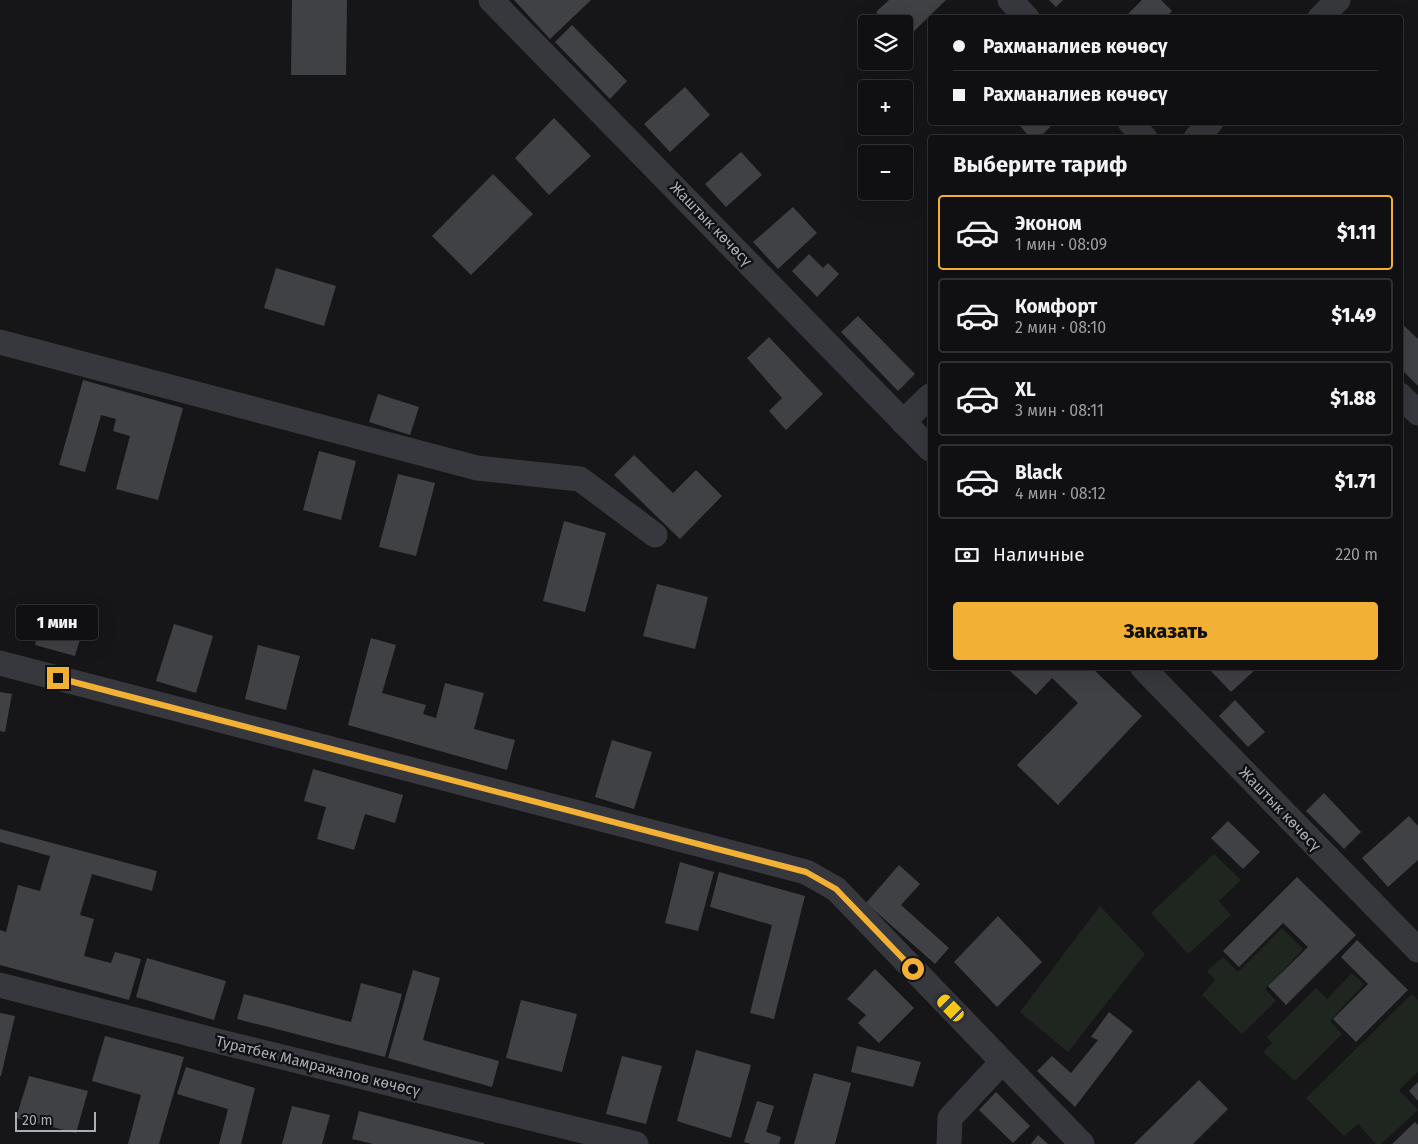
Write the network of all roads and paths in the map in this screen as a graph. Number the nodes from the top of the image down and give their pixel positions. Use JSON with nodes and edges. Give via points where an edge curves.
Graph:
{"nodes":[{"id":1,"x":491,"y":0,"type":"edge"},
{"id":2,"x":1010,"y":0,"type":"edge"},
{"id":3,"x":1338,"y":0,"type":"edge"},
{"id":4,"x":1024,"y":15,"type":"edge"},
{"id":5,"x":1323,"y":15,"type":"edge"},
{"id":6,"x":1133,"y":125,"type":"edge"},
{"id":7,"x":1209,"y":125,"type":"edge"},
{"id":8,"x":1142,"y":135,"type":"edge"},
{"id":9,"x":1199,"y":135,"type":"edge"},
{"id":10,"x":0,"y":342,"type":"edge"},
{"id":11,"x":928,"y":398,"type":"edge"},
{"id":12,"x":1403,"y":398,"type":"edge"},
{"id":13,"x":1418,"y":413,"type":"edge"},
{"id":14,"x":903,"y":422,"type":"junction"},
{"id":15,"x":928,"y":447,"type":"edge"},
{"id":16,"x":656,"y":535,"type":"dead end"},
{"id":17,"x":0,"y":663,"type":"edge"},
{"id":18,"x":1145,"y":670,"type":"edge"},
{"id":19,"x":1418,"y":950,"type":"edge"},
{"id":20,"x":0,"y":985,"type":"edge"},
{"id":21,"x":1002,"y":1062,"type":"junction"},
{"id":22,"x":636,"y":1144,"type":"edge"},
{"id":23,"x":949,"y":1144,"type":"edge"},
{"id":24,"x":1082,"y":1144,"type":"edge"}],
"edges":[{"from":1,"to":14,"type":"street","name":"Жаштык көчөсү"},
{"from":2,"to":4,"type":"street"},
{"from":3,"to":5,"type":"street"},
{"from":6,"to":8,"type":"street"},
{"from":7,"to":9,"type":"street"},
{"from":10,"to":16,"type":"street","via":[[477,468],[580,479]]},
{"from":11,"to":14,"type":"street"},
{"from":12,"to":13,"type":"street"},
{"from":14,"to":15,"type":"street","name":"Жаштык көчөсү"},
{"from":17,"to":21,"type":"street","via":[[806,872],[836,889]]},
{"from":18,"to":19,"type":"street","name":"Жаштык көчөсү"},
{"from":20,"to":22,"type":"street","name":"Туратбек Мамражапов көчөсү"},
{"from":21,"to":23,"type":"street","via":[[950,1118]]},
{"from":21,"to":24,"type":"street"}]}
